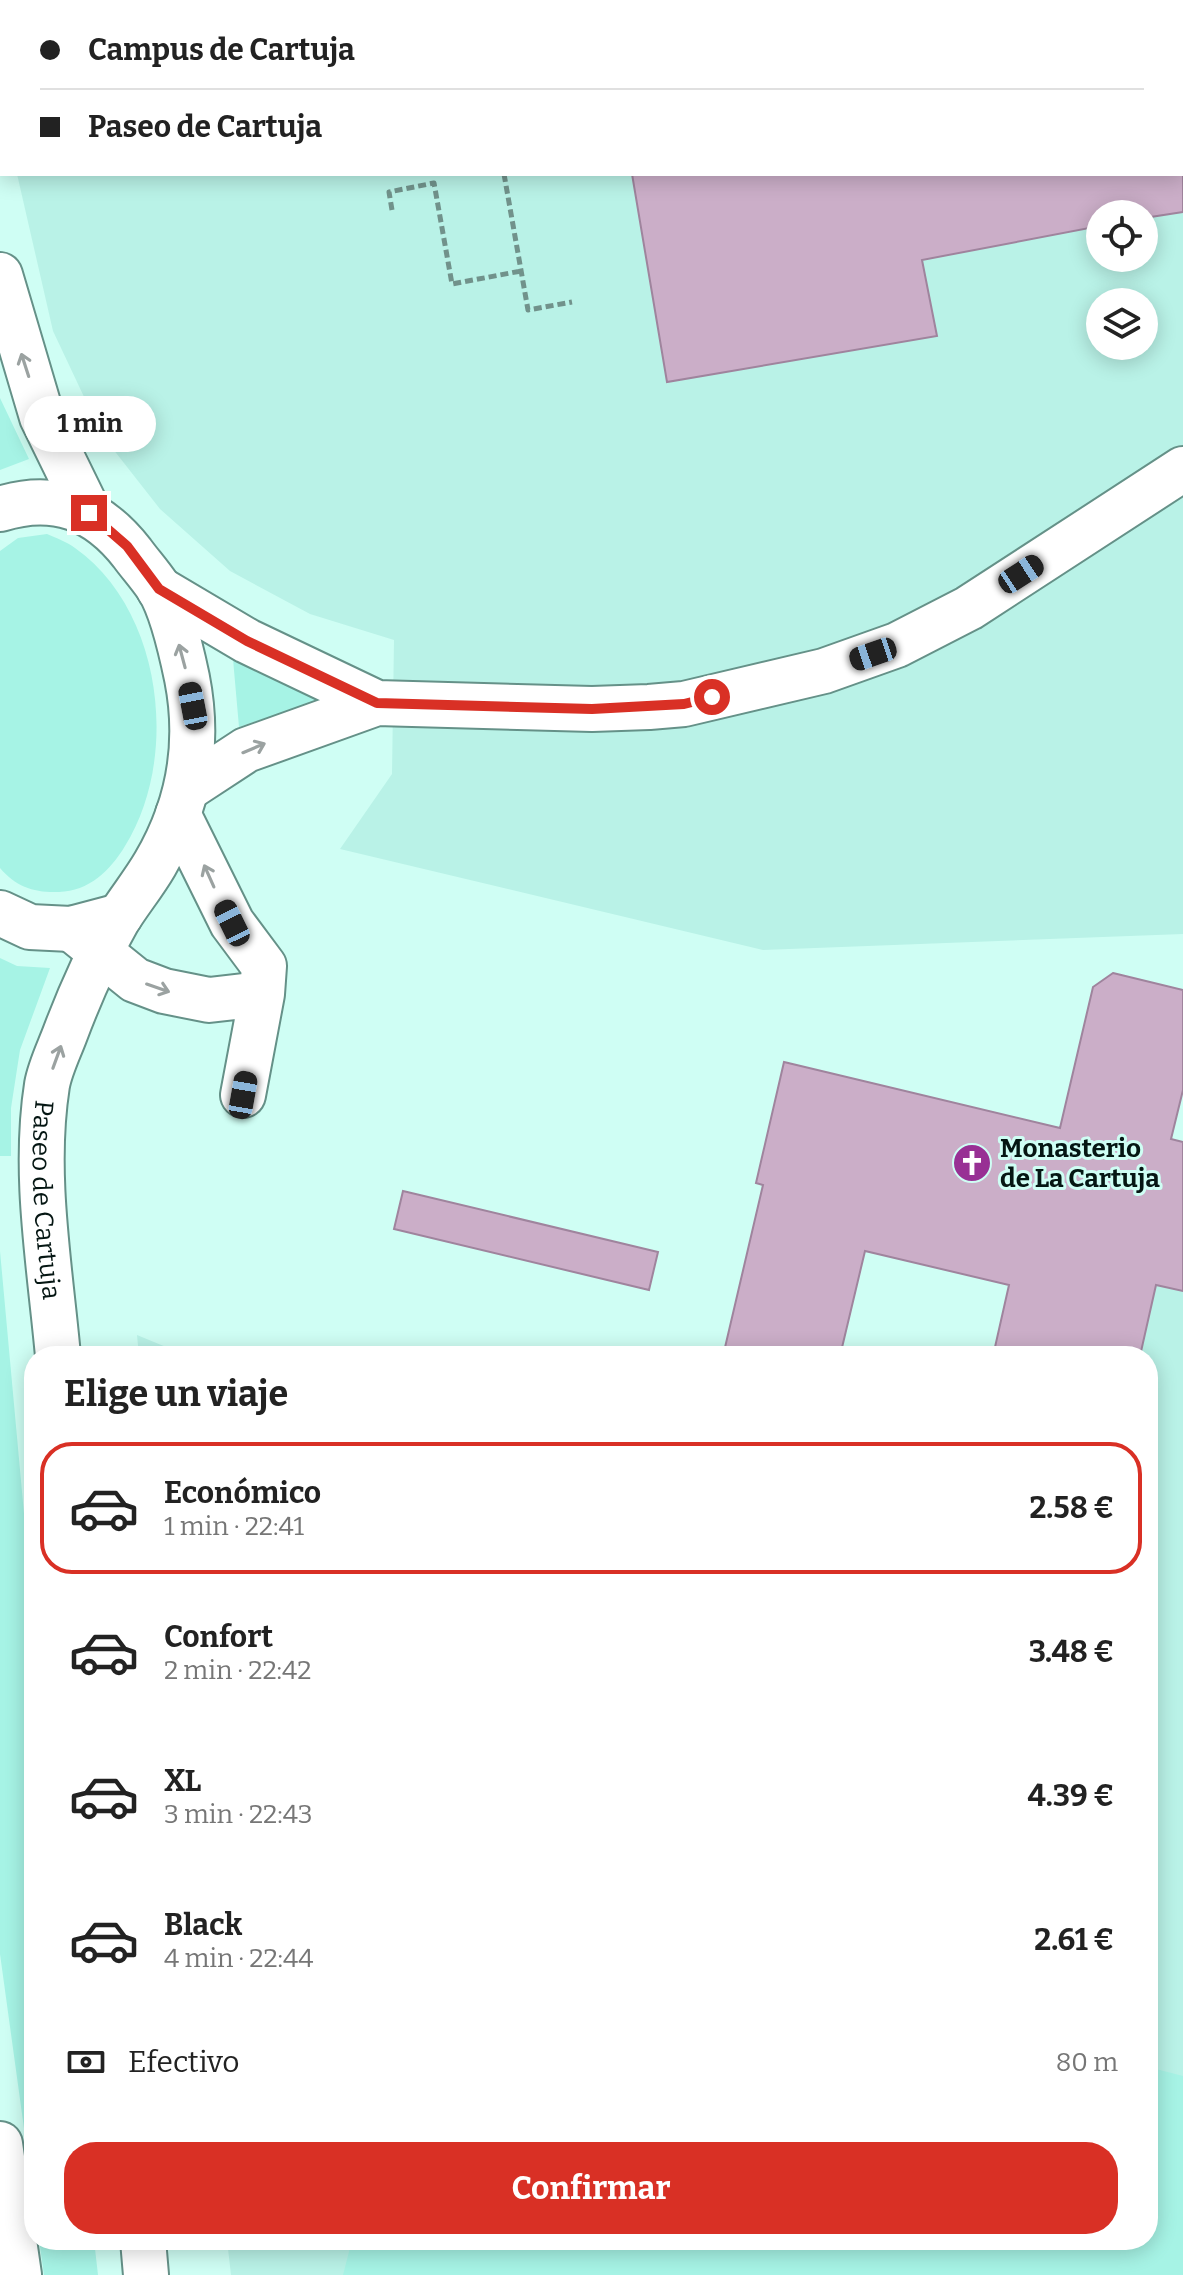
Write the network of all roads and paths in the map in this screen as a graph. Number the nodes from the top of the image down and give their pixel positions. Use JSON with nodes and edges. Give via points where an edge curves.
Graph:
{"nodes":[{"id":1,"x":504,"y":176,"type":"edge"},
{"id":2,"x":392,"y":210,"type":"dead end"},
{"id":3,"x":521,"y":271,"type":"junction"},
{"id":4,"x":0,"y":275,"type":"edge"},
{"id":5,"x":572,"y":302,"type":"dead end"},
{"id":6,"x":1183,"y":469,"type":"edge"},
{"id":7,"x":0,"y":509,"type":"edge"},
{"id":8,"x":89,"y":513,"type":"junction"},
{"id":9,"x":159,"y":589,"type":"junction"},
{"id":10,"x":377,"y":703,"type":"junction"},
{"id":11,"x":183,"y":801,"type":"junction"},
{"id":12,"x":0,"y":913,"type":"edge"},
{"id":13,"x":97,"y":933,"type":"junction"},
{"id":14,"x":262,"y":994,"type":"junction"},
{"id":15,"x":243,"y":1095,"type":"dead end"},
{"id":16,"x":57,"y":1346,"type":"edge"},
{"id":17,"x":0,"y":2144,"type":"edge"},
{"id":18,"x":144,"y":2250,"type":"edge"},
{"id":19,"x":19,"y":2275,"type":"edge"},
{"id":20,"x":146,"y":2275,"type":"edge"}],
"edges":[{"from":1,"to":3,"type":"path"},
{"from":2,"to":3,"type":"path","via":[[389,192],[434,183],[452,284]]},
{"from":3,"to":5,"type":"path","via":[[528,310]]},
{"from":8,"to":4,"type":"main road","name":"Paseo de Cartuja","one_way":true,"via":[[42,417]]},
{"from":6,"to":10,"type":"main road","via":[[969,608],[897,645],[824,671],[672,705],[592,709]]},
{"from":7,"to":8,"type":"main road","name":"Paseo de Cartuja","via":[[55,501]]},
{"from":8,"to":9,"type":"main road","name":"Paseo de Cartuja","via":[[127,546]]},
{"from":9,"to":10,"type":"main road","via":[[247,641]]},
{"from":11,"to":9,"type":"main road","name":"Paseo de Cartuja","one_way":true,"via":[[193,752],[193,706]]},
{"from":11,"to":10,"type":"main road","one_way":true,"via":[[246,750]]},
{"from":11,"to":13,"type":"main road","name":"Paseo de Cartuja","via":[[156,863]]},
{"from":14,"to":11,"type":"main road","one_way":true,"via":[[264,966],[232,923]]},
{"from":12,"to":13,"type":"main road","via":[[30,927]]},
{"from":13,"to":14,"type":"main road","one_way":true,"via":[[135,980],[164,991],[209,1000]]},
{"from":16,"to":13,"type":"main road","name":"Paseo de Cartuja","one_way":true,"via":[[43,1125],[48,1082]]},
{"from":14,"to":15,"type":"main road"},
{"from":17,"to":19,"type":"main road"},
{"from":18,"to":20,"type":"main road"}]}
